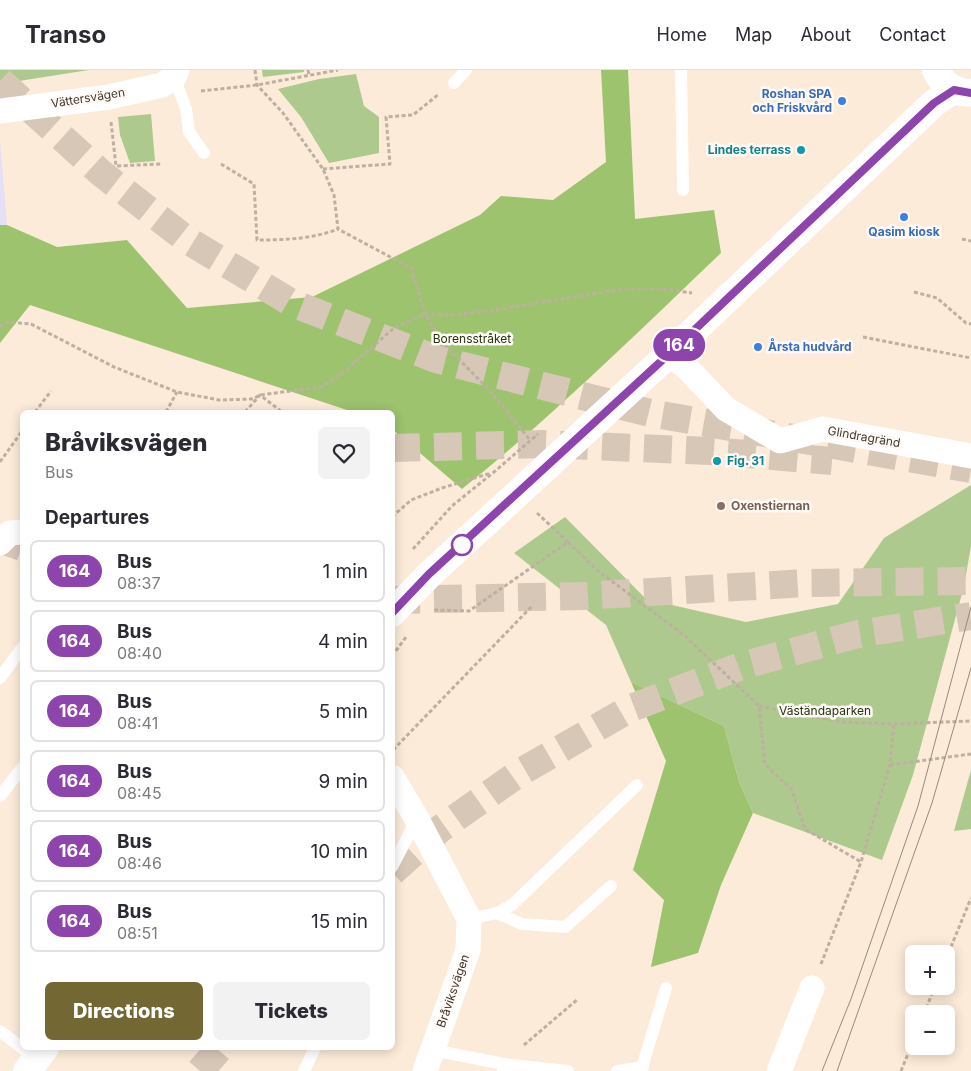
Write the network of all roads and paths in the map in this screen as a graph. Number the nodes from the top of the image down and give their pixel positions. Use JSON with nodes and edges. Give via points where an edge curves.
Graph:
{"nodes":[{"id":1,"x":255,"y":70,"type":"edge"},
{"id":2,"x":308,"y":70,"type":"edge"},
{"id":3,"x":338,"y":70,"type":"edge"},
{"id":4,"x":466,"y":70,"type":"edge"},
{"id":5,"x":681,"y":70,"type":"edge"},
{"id":6,"x":936,"y":70,"type":"edge"},
{"id":7,"x":175,"y":74,"type":"edge"},
{"id":8,"x":309,"y":75,"type":"junction"},
{"id":9,"x":454,"y":83,"type":"joint"},
{"id":10,"x":257,"y":84,"type":"junction"},
{"id":11,"x":962,"y":92,"type":"edge"},
{"id":12,"x":109,"y":97,"type":"junction"},
{"id":13,"x":0,"y":111,"type":"edge"},
{"id":14,"x":204,"y":153,"type":"joint"},
{"id":15,"x":160,"y":164,"type":"dead end"},
{"id":16,"x":323,"y":169,"type":"junction"},
{"id":17,"x":683,"y":190,"type":"dead end"},
{"id":18,"x":338,"y":228,"type":"junction"},
{"id":19,"x":962,"y":239,"type":"dead end"},
{"id":20,"x":971,"y":241,"type":"edge"},
{"id":21,"x":914,"y":292,"type":"dead end"},
{"id":22,"x":701,"y":295,"type":"dead end"},
{"id":23,"x":425,"y":314,"type":"junction"},
{"id":24,"x":971,"y":324,"type":"edge"},
{"id":25,"x":0,"y":327,"type":"edge"},
{"id":26,"x":862,"y":337,"type":"dead end"},
{"id":27,"x":669,"y":354,"type":"junction"},
{"id":28,"x":971,"y":358,"type":"edge"},
{"id":29,"x":51,"y":390,"type":"dead end"},
{"id":30,"x":177,"y":392,"type":"junction"},
{"id":31,"x":260,"y":396,"type":"junction"},
{"id":32,"x":36,"y":410,"type":"edge"},
{"id":33,"x":167,"y":410,"type":"edge"},
{"id":34,"x":247,"y":410,"type":"edge"},
{"id":35,"x":279,"y":410,"type":"edge"},
{"id":36,"x":20,"y":433,"type":"edge"},
{"id":37,"x":530,"y":440,"type":"dead end"},
{"id":38,"x":971,"y":456,"type":"edge"},
{"id":39,"x":0,"y":462,"type":"edge"},
{"id":40,"x":494,"y":472,"type":"dead end"},
{"id":41,"x":535,"y":511,"type":"dead end"},
{"id":42,"x":395,"y":514,"type":"edge"},
{"id":43,"x":20,"y":532,"type":"edge"},
{"id":44,"x":568,"y":542,"type":"junction"},
{"id":45,"x":0,"y":543,"type":"edge"},
{"id":46,"x":533,"y":605,"type":"dead end"},
{"id":47,"x":395,"y":610,"type":"edge"},
{"id":48,"x":429,"y":610,"type":"dead end"},
{"id":49,"x":20,"y":651,"type":"edge"},
{"id":50,"x":0,"y":678,"type":"edge"},
{"id":51,"x":759,"y":706,"type":"junction"},
{"id":52,"x":971,"y":721,"type":"edge"},
{"id":53,"x":894,"y":724,"type":"junction"},
{"id":54,"x":395,"y":748,"type":"edge"},
{"id":55,"x":971,"y":754,"type":"edge"},
{"id":56,"x":890,"y":765,"type":"junction"},
{"id":57,"x":20,"y":771,"type":"edge"},
{"id":58,"x":395,"y":782,"type":"edge"},
{"id":59,"x":637,"y":785,"type":"dead end"},
{"id":60,"x":0,"y":796,"type":"edge"},
{"id":61,"x":417,"y":819,"type":"junction"},
{"id":62,"x":395,"y":861,"type":"edge"},
{"id":63,"x":861,"y":862,"type":"junction"},
{"id":64,"x":611,"y":886,"type":"dead end"},
{"id":65,"x":971,"y":898,"type":"edge"},
{"id":66,"x":497,"y":914,"type":"junction"},
{"id":67,"x":469,"y":919,"type":"junction"},
{"id":68,"x":952,"y":945,"type":"edge"},
{"id":69,"x":666,"y":988,"type":"dead end"},
{"id":70,"x":812,"y":988,"type":"joint"},
{"id":71,"x":578,"y":999,"type":"dead end"},
{"id":72,"x":0,"y":1031,"type":"edge"},
{"id":73,"x":20,"y":1047,"type":"edge"},
{"id":74,"x":24,"y":1050,"type":"edge"},
{"id":75,"x":314,"y":1050,"type":"edge"},
{"id":76,"x":908,"y":1055,"type":"edge"},
{"id":77,"x":36,"y":1059,"type":"edge"},
{"id":78,"x":429,"y":1060,"type":"edge"},
{"id":79,"x":503,"y":1067,"type":"edge"},
{"id":80,"x":642,"y":1069,"type":"edge"},
{"id":81,"x":304,"y":1071,"type":"edge"},
{"id":82,"x":568,"y":1071,"type":"edge"},
{"id":83,"x":617,"y":1071,"type":"edge"},
{"id":84,"x":779,"y":1071,"type":"edge"},
{"id":85,"x":901,"y":1071,"type":"edge"}],
"edges":[{"from":1,"to":10,"type":"path"},
{"from":2,"to":8,"type":"path"},
{"from":3,"to":8,"type":"path"},
{"from":4,"to":9,"type":"lane"},
{"from":5,"to":17,"type":"lane"},
{"from":6,"to":11,"type":"street","via":[[946,85]]},
{"from":7,"to":10,"type":"path","via":[[202,91]]},
{"from":7,"to":12,"type":"street","name":"Vättersvägen","via":[[162,86]]},
{"from":7,"to":14,"type":"lane","via":[[189,132]]},
{"from":8,"to":10,"type":"path"},
{"from":9,"to":16,"type":"path","via":[[413,115],[386,117],[390,164]]},
{"from":10,"to":16,"type":"path","via":[[283,113]]},
{"from":11,"to":27,"type":"street","via":[[934,103]]},
{"from":12,"to":13,"type":"street","name":"Vättersvägen"},
{"from":12,"to":15,"type":"path","via":[[116,166]]},
{"from":14,"to":18,"type":"path","via":[[254,184],[257,240],[300,238]]},
{"from":16,"to":18,"type":"path","via":[[334,195]]},
{"from":18,"to":23,"type":"path","via":[[412,268]]},
{"from":19,"to":20,"type":"path"},
{"from":21,"to":24,"type":"path","via":[[938,298]]},
{"from":22,"to":23,"type":"path","via":[[664,289],[622,289],[502,309]]},
{"from":23,"to":31,"type":"path","via":[[394,328],[321,387]]},
{"from":23,"to":37,"type":"path","via":[[444,344],[492,393]]},
{"from":25,"to":30,"type":"path","via":[[8,322],[31,324],[114,367]]},
{"from":26,"to":28,"type":"path"},
{"from":27,"to":38,"type":"street","name":"Glindragränd","via":[[686,367],[726,410],[780,441],[823,429]]},
{"from":27,"to":47,"type":"street","via":[[429,574]]},
{"from":29,"to":32,"type":"path"},
{"from":30,"to":31,"type":"path","via":[[219,400]]},
{"from":30,"to":33,"type":"path"},
{"from":31,"to":34,"type":"path"},
{"from":31,"to":35,"type":"path"},
{"from":36,"to":39,"type":"path"},
{"from":40,"to":42,"type":"path","via":[[412,500]]},
{"from":41,"to":44,"type":"path"},
{"from":43,"to":45,"type":"street","via":[[10,533]]},
{"from":44,"to":48,"type":"path","via":[[469,612]]},
{"from":44,"to":51,"type":"path","via":[[597,570],[685,636]]},
{"from":46,"to":54,"type":"path"},
{"from":49,"to":50,"type":"lane"},
{"from":51,"to":53,"type":"path","via":[[842,722]]},
{"from":51,"to":63,"type":"path","via":[[765,764],[792,790],[805,829]]},
{"from":52,"to":53,"type":"path"},
{"from":53,"to":56,"type":"path"},
{"from":55,"to":56,"type":"path"},
{"from":56,"to":63,"type":"path"},
{"from":57,"to":60,"type":"lane"},
{"from":58,"to":61,"type":"street","name":"Bråviksvägen"},
{"from":59,"to":66,"type":"lane","via":[[513,904]]},
{"from":61,"to":62,"type":"lane"},
{"from":61,"to":67,"type":"street","name":"Bråviksvägen"},
{"from":63,"to":70,"type":"path"},
{"from":64,"to":66,"type":"lane","via":[[565,927],[522,924]]},
{"from":65,"to":68,"type":"path"},
{"from":66,"to":67,"type":"lane"},
{"from":67,"to":78,"type":"street","name":"Bråviksvägen","via":[[468,950]]},
{"from":69,"to":80,"type":"lane"},
{"from":70,"to":84,"type":"street"},
{"from":71,"to":79,"type":"path"},
{"from":72,"to":73,"type":"lane"},
{"from":74,"to":77,"type":"lane"},
{"from":75,"to":81,"type":"lane"},
{"from":76,"to":85,"type":"path"},
{"from":78,"to":79,"type":"lane"},
{"from":79,"to":82,"type":"lane"},
{"from":80,"to":83,"type":"lane"}]}
